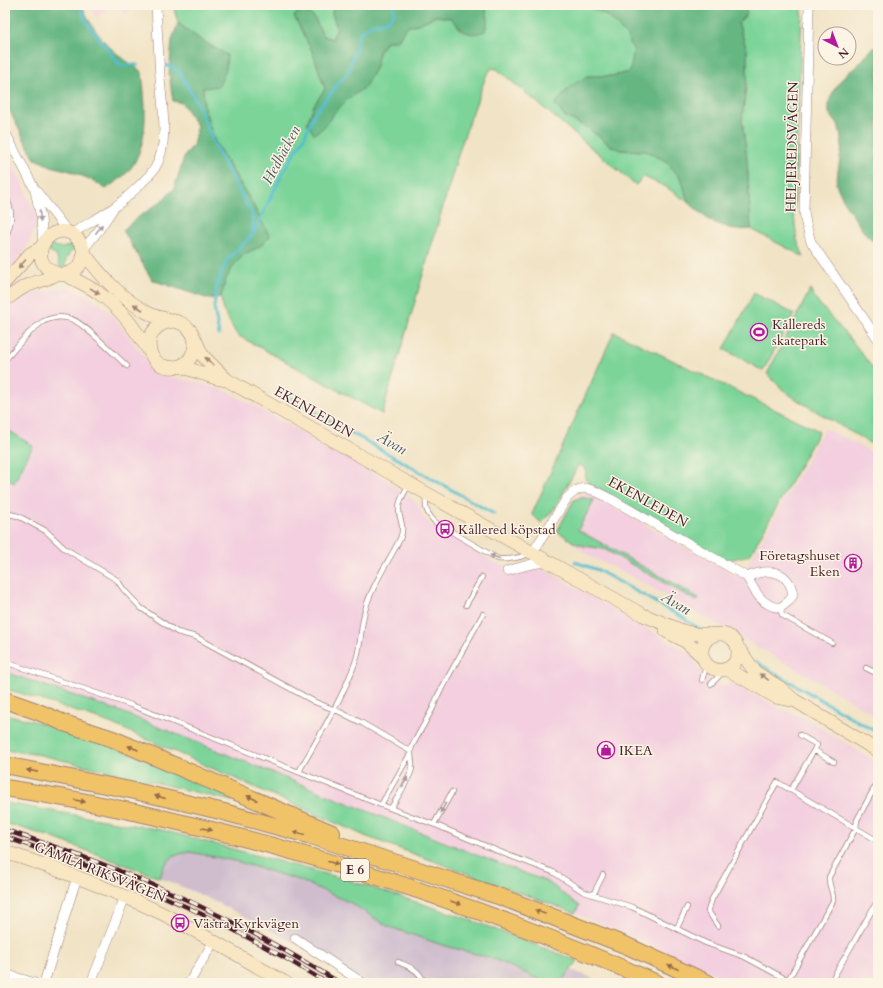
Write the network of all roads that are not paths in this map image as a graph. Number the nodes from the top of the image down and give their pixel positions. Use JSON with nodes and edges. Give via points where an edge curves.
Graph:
{"nodes":[{"id":1,"x":156,"y":5,"type":"edge"},
{"id":2,"x":809,"y":5,"type":"edge"},
{"id":3,"x":5,"y":132,"type":"edge"},
{"id":4,"x":34,"y":188,"type":"junction"},
{"id":5,"x":5,"y":194,"type":"edge"},
{"id":6,"x":114,"y":208,"type":"junction"},
{"id":7,"x":70,"y":233,"type":"junction"},
{"id":8,"x":5,"y":238,"type":"edge"},
{"id":9,"x":42,"y":246,"type":"junction"},
{"id":10,"x":83,"y":251,"type":"junction"},
{"id":11,"x":61,"y":274,"type":"junction"},
{"id":12,"x":5,"y":282,"type":"edge"},
{"id":13,"x":5,"y":300,"type":"edge"},
{"id":14,"x":174,"y":322,"type":"junction"},
{"id":15,"x":194,"y":339,"type":"junction"},
{"id":16,"x":878,"y":340,"type":"edge"},
{"id":17,"x":151,"y":354,"type":"junction"},
{"id":18,"x":5,"y":360,"type":"edge"},
{"id":19,"x":127,"y":366,"type":"dead end"},
{"id":20,"x":180,"y":366,"type":"junction"},
{"id":21,"x":227,"y":380,"type":"junction"},
{"id":22,"x":409,"y":483,"type":"junction"},
{"id":23,"x":426,"y":493,"type":"junction"},
{"id":24,"x":5,"y":513,"type":"edge"},
{"id":25,"x":533,"y":552,"type":"junction"},
{"id":26,"x":548,"y":561,"type":"junction"},
{"id":27,"x":507,"y":571,"type":"dead end"},
{"id":28,"x":482,"y":577,"type":"dead end"},
{"id":29,"x":747,"y":577,"type":"junction"},
{"id":30,"x":466,"y":605,"type":"dead end"},
{"id":31,"x":780,"y":608,"type":"junction"},
{"id":32,"x":483,"y":614,"type":"dead end"},
{"id":33,"x":643,"y":615,"type":"junction"},
{"id":34,"x":714,"y":634,"type":"junction"},
{"id":35,"x":832,"y":643,"type":"dead end"},
{"id":36,"x":739,"y":650,"type":"junction"},
{"id":37,"x":703,"y":658,"type":"junction"},
{"id":38,"x":5,"y":662,"type":"edge"},
{"id":39,"x":866,"y":668,"type":"dead end"},
{"id":40,"x":726,"y":670,"type":"junction"},
{"id":41,"x":878,"y":674,"type":"edge"},
{"id":42,"x":702,"y":680,"type":"dead end"},
{"id":43,"x":711,"y":684,"type":"dead end"},
{"id":44,"x":5,"y":700,"type":"edge"},
{"id":45,"x":794,"y":700,"type":"junction"},
{"id":46,"x":5,"y":707,"type":"edge"},
{"id":47,"x":334,"y":709,"type":"junction"},
{"id":48,"x":58,"y":720,"type":"junction"},
{"id":49,"x":800,"y":735,"type":"dead end"},
{"id":50,"x":814,"y":750,"type":"junction"},
{"id":51,"x":878,"y":751,"type":"edge"},
{"id":52,"x":410,"y":752,"type":"junction"},
{"id":53,"x":834,"y":762,"type":"dead end"},
{"id":54,"x":5,"y":765,"type":"edge"},
{"id":55,"x":299,"y":772,"type":"junction"},
{"id":56,"x":5,"y":788,"type":"edge"},
{"id":57,"x":876,"y":788,"type":"edge"},
{"id":58,"x":791,"y":790,"type":"junction"},
{"id":59,"x":452,"y":792,"type":"dead end"},
{"id":60,"x":381,"y":805,"type":"junction"},
{"id":61,"x":391,"y":808,"type":"junction"},
{"id":62,"x":434,"y":824,"type":"junction"},
{"id":63,"x":856,"y":828,"type":"junction"},
{"id":64,"x":878,"y":841,"type":"edge"},
{"id":65,"x":5,"y":852,"type":"edge"},
{"id":66,"x":403,"y":864,"type":"junction"},
{"id":67,"x":603,"y":875,"type":"dead end"},
{"id":68,"x":77,"y":877,"type":"junction"},
{"id":69,"x":592,"y":895,"type":"junction"},
{"id":70,"x":125,"y":897,"type":"junction"},
{"id":71,"x":878,"y":900,"type":"edge"},
{"id":72,"x":687,"y":907,"type":"dead end"},
{"id":73,"x":718,"y":926,"type":"dead end"},
{"id":74,"x":677,"y":928,"type":"junction"},
{"id":75,"x":295,"y":938,"type":"dead end"},
{"id":76,"x":214,"y":941,"type":"junction"},
{"id":77,"x":398,"y":962,"type":"dead end"},
{"id":78,"x":5,"y":974,"type":"edge"},
{"id":79,"x":788,"y":980,"type":"junction"},
{"id":80,"x":35,"y":983,"type":"edge"},
{"id":81,"x":44,"y":983,"type":"edge"},
{"id":82,"x":91,"y":983,"type":"edge"},
{"id":83,"x":189,"y":983,"type":"edge"},
{"id":84,"x":286,"y":983,"type":"edge"},
{"id":85,"x":363,"y":983,"type":"edge"},
{"id":86,"x":425,"y":983,"type":"edge"},
{"id":87,"x":657,"y":983,"type":"edge"},
{"id":88,"x":708,"y":983,"type":"edge"},
{"id":89,"x":793,"y":983,"type":"edge"},
{"id":90,"x":830,"y":983,"type":"edge"}],
"edges":[{"from":1,"to":6,"type":"street","via":[[163,125],[162,151],[149,176]]},
{"from":2,"to":16,"type":"street","name":"HELJEREDSVÄGEN","via":[[804,203],[806,224],[811,242]]},
{"from":3,"to":4,"type":"street"},
{"from":4,"to":7,"type":"street"},
{"from":4,"to":9,"type":"street","one_way":true,"via":[[41,217]]},
{"from":5,"to":8,"type":"lane","via":[[12,215]]},
{"from":6,"to":7,"type":"street"},
{"from":10,"to":6,"type":"street","one_way":true},
{"from":7,"to":9,"type":"street","via":[[53,234]]},
{"from":7,"to":10,"type":"street","via":[[79,240]]},
{"from":9,"to":11,"type":"street","via":[[41,259],[44,265],[52,272]]},
{"from":9,"to":12,"type":"street","one_way":true,"via":[[30,254]]},
{"from":10,"to":11,"type":"street","via":[[83,258],[78,267],[69,273]]},
{"from":14,"to":10,"type":"street","one_way":true,"via":[[153,315],[116,292]]},
{"from":11,"to":13,"type":"street","via":[[26,286]]},
{"from":11,"to":17,"type":"street","one_way":true,"via":[[96,291],[123,314]]},
{"from":14,"to":15,"type":"street","via":[[185,325]]},
{"from":14,"to":17,"type":"street","via":[[167,322],[155,328],[149,341]]},
{"from":15,"to":20,"type":"street","via":[[195,346],[190,358]]},
{"from":21,"to":15,"type":"street","name":"EKENLEDEN","one_way":true,"via":[[202,355]]},
{"from":17,"to":20,"type":"street","via":[[166,367]]},
{"from":18,"to":19,"type":"lane","via":[[29,333],[44,321],[56,317],[72,319]]},
{"from":20,"to":21,"type":"street","name":"EKENLEDEN"},
{"from":21,"to":22,"type":"street","name":"EKENLEDEN"},
{"from":22,"to":23,"type":"street","name":"EKENLEDEN"},
{"from":22,"to":47,"type":"lane","via":[[398,510],[403,532],[369,595],[356,663]]},
{"from":23,"to":25,"type":"street","name":"EKENLEDEN"},
{"from":25,"to":23,"type":"lane","one_way":true,"via":[[518,558],[498,559],[428,515]]},
{"from":24,"to":47,"type":"lane","via":[[18,516],[46,531],[64,548],[117,580],[141,608],[177,632],[196,637],[315,702]]},
{"from":25,"to":26,"type":"street","name":"EKENLEDEN"},
{"from":25,"to":29,"type":"street","name":"EKENLEDEN","via":[[567,498],[575,491],[586,488],[606,496]]},
{"from":26,"to":27,"type":"street"},
{"from":26,"to":33,"type":"street","name":"EKENLEDEN"},
{"from":28,"to":30,"type":"lane"},
{"from":29,"to":31,"type":"street","name":"EKENLEDEN","via":[[762,601]]},
{"from":29,"to":31,"type":"street","via":[[771,571],[789,582],[793,595]]},
{"from":31,"to":35,"type":"lane","via":[[782,615]]},
{"from":32,"to":52,"type":"lane"},
{"from":33,"to":34,"type":"street","name":"EKENLEDEN","via":[[683,631]]},
{"from":33,"to":37,"type":"street","name":"EKENLEDEN","via":[[658,627],[685,641]]},
{"from":34,"to":36,"type":"street","name":"EKENLEDEN","via":[[730,636]]},
{"from":34,"to":37,"type":"street","via":[[703,646]]},
{"from":36,"to":40,"type":"street","via":[[735,664]]},
{"from":45,"to":36,"type":"street","name":"EKENLEDEN","one_way":true,"via":[[756,672]]},
{"from":37,"to":40,"type":"street","name":"EKENLEDEN","via":[[709,667]]},
{"from":37,"to":42,"type":"lane","via":[[705,670]]},
{"from":38,"to":55,"type":"lane","via":[[124,702]]},
{"from":39,"to":41,"type":"lane"},
{"from":40,"to":43,"type":"lane"},
{"from":40,"to":45,"type":"street","name":"EKENLEDEN","via":[[776,697]]},
{"from":44,"to":48,"type":"highway"},
{"from":45,"to":51,"type":"street","name":"EKENLEDEN"},
{"from":46,"to":48,"type":"highway"},
{"from":47,"to":52,"type":"lane"},
{"from":47,"to":55,"type":"lane"},
{"from":66,"to":48,"type":"highway","one_way":true,"via":[[112,739]]},
{"from":49,"to":50,"type":"lane","via":[[817,744]]},
{"from":50,"to":53,"type":"lane"},
{"from":50,"to":58,"type":"lane"},
{"from":52,"to":60,"type":"lane"},
{"from":61,"to":52,"type":"lane","one_way":true,"via":[[412,768]]},
{"from":66,"to":54,"type":"highway","number":"E 6","one_way":true,"via":[[220,811]]},
{"from":55,"to":60,"type":"lane"},
{"from":56,"to":87,"type":"highway","number":"E 6","one_way":true,"via":[[133,812],[300,853],[396,882],[495,917]]},
{"from":57,"to":63,"type":"lane","via":[[857,820]]},
{"from":58,"to":63,"type":"lane"},
{"from":58,"to":73,"type":"lane","via":[[777,782],[712,899],[708,911]]},
{"from":59,"to":62,"type":"lane","one_way":true},
{"from":60,"to":61,"type":"lane"},
{"from":61,"to":62,"type":"lane"},
{"from":62,"to":69,"type":"lane","via":[[553,872]]},
{"from":63,"to":64,"type":"lane"},
{"from":63,"to":79,"type":"lane","via":[[829,877],[833,901]]},
{"from":65,"to":68,"type":"street","name":"GAMLA RIKSVÄGEN"},
{"from":88,"to":66,"type":"highway","number":"E 6","one_way":true,"via":[[625,945],[501,897]]},
{"from":67,"to":69,"type":"lane"},
{"from":68,"to":70,"type":"street","name":"GAMLA RIKSVÄGEN"},
{"from":68,"to":81,"type":"street"},
{"from":69,"to":74,"type":"lane","via":[[632,908]]},
{"from":70,"to":76,"type":"street","name":"GAMLA RIKSVÄGEN"},
{"from":70,"to":82,"type":"street"},
{"from":71,"to":90,"type":"lane"},
{"from":72,"to":74,"type":"lane"},
{"from":74,"to":79,"type":"lane","via":[[706,943],[745,957]]},
{"from":75,"to":85,"type":"street"},
{"from":76,"to":83,"type":"street"},
{"from":76,"to":84,"type":"street","name":"GAMLA RIKSVÄGEN"},
{"from":77,"to":86,"type":"lane","via":[[414,969]]},
{"from":78,"to":80,"type":"street"},
{"from":79,"to":89,"type":"lane"}]}
